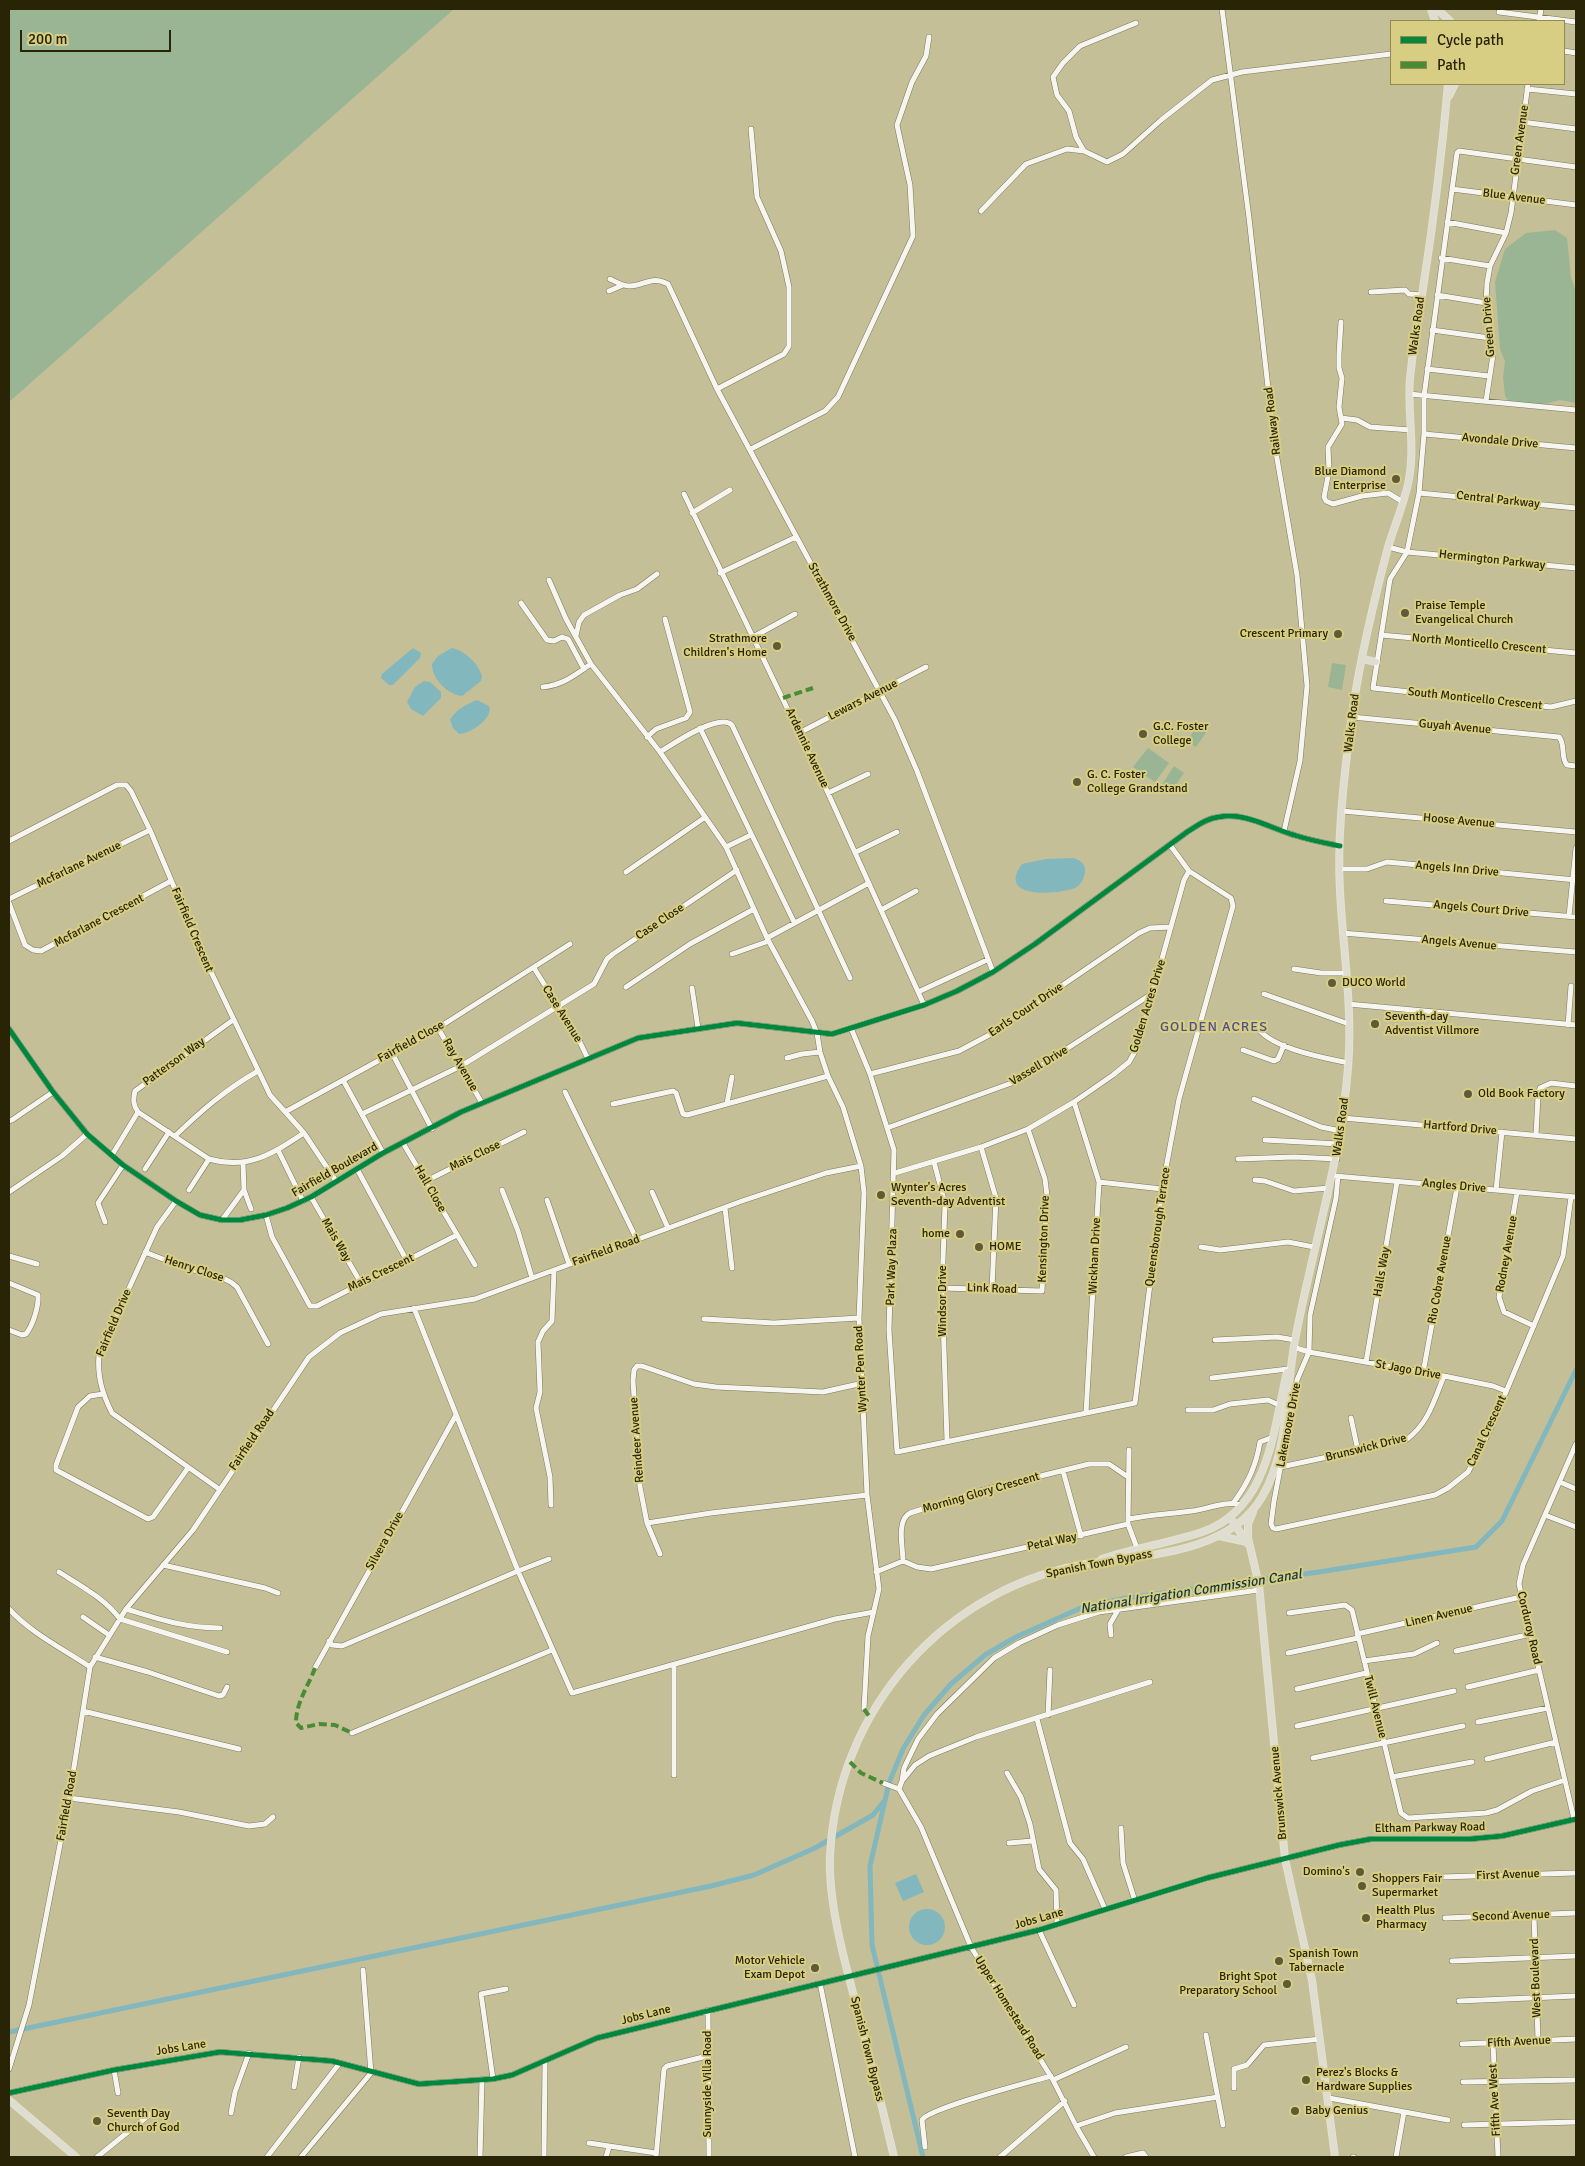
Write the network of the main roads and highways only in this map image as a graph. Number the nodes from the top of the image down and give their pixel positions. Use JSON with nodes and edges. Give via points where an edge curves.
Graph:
{"nodes":[{"id":1,"x":1437,"y":9,"type":"edge"},
{"id":2,"x":1449,"y":20,"type":"edge"},
{"id":3,"x":1448,"y":85,"type":"edge"},
{"id":4,"x":1454,"y":85,"type":"edge"},
{"id":5,"x":1446,"y":103,"type":"junction"},
{"id":6,"x":1363,"y":659,"type":"junction"},
{"id":7,"x":1376,"y":662,"type":"road end"},
{"id":8,"x":1294,"y":1343,"type":"junction"},
{"id":9,"x":1254,"y":1509,"type":"junction"},
{"id":10,"x":1230,"y":1517,"type":"junction"},
{"id":11,"x":1235,"y":1527,"type":"junction"},
{"id":12,"x":1218,"y":1536,"type":"junction"},
{"id":13,"x":1248,"y":1544,"type":"junction"},
{"id":14,"x":1083,"y":1565,"type":"junction"},
{"id":15,"x":9,"y":2100,"type":"edge"},
{"id":16,"x":892,"y":2156,"type":"edge"},
{"id":17,"x":76,"y":2157,"type":"edge"},
{"id":18,"x":1335,"y":2157,"type":"edge"}],
"edges":[{"from":1,"to":2,"type":"main road"},
{"from":3,"to":5,"type":"main road","name":"Walks Road"},
{"from":4,"to":5,"type":"main road","name":"Walks Road"},
{"from":5,"to":6,"type":"main road","name":"Walks Road","via":[[1410,394],[1412,452],[1409,480],[1388,547]]},
{"from":6,"to":7,"type":"main road"},
{"from":6,"to":8,"type":"main road","name":"Walks Road","via":[[1354,699],[1339,869],[1350,1024],[1349,1063],[1335,1176],[1314,1247]]},
{"from":8,"to":9,"type":"main road","name":"Walks Road","via":[[1284,1424],[1273,1473]]},
{"from":8,"to":10,"type":"main road","name":"Walks Road","via":[[1265,1467],[1252,1493]]},
{"from":9,"to":11,"type":"main road","name":"Walks Road"},
{"from":9,"to":13,"type":"main road","name":"Brunswick Avenue","via":[[1248,1524]]},
{"from":10,"to":11,"type":"main road","name":"Brunswick Avenue"},
{"from":10,"to":14,"type":"main road","name":"Walks Road","via":[[1202,1532]]},
{"from":11,"to":12,"type":"main road","name":"Spanish Town Bypass"},
{"from":11,"to":13,"type":"main road","name":"Brunswick Avenue"},
{"from":12,"to":13,"type":"main road"},
{"from":12,"to":14,"type":"main road","name":"Spanish Town Bypass","via":[[1193,1546]]},
{"from":13,"to":18,"type":"main road","name":"Brunswick Avenue","via":[[1259,1588],[1285,1859],[1312,1980]]},
{"from":14,"to":16,"type":"main road","name":"Spanish Town Bypass","via":[[1015,1584],[954,1621],[932,1639],[894,1680],[869,1716],[839,1793],[830,1858],[832,1891],[848,1976]]},
{"from":15,"to":17,"type":"main road"}]}
